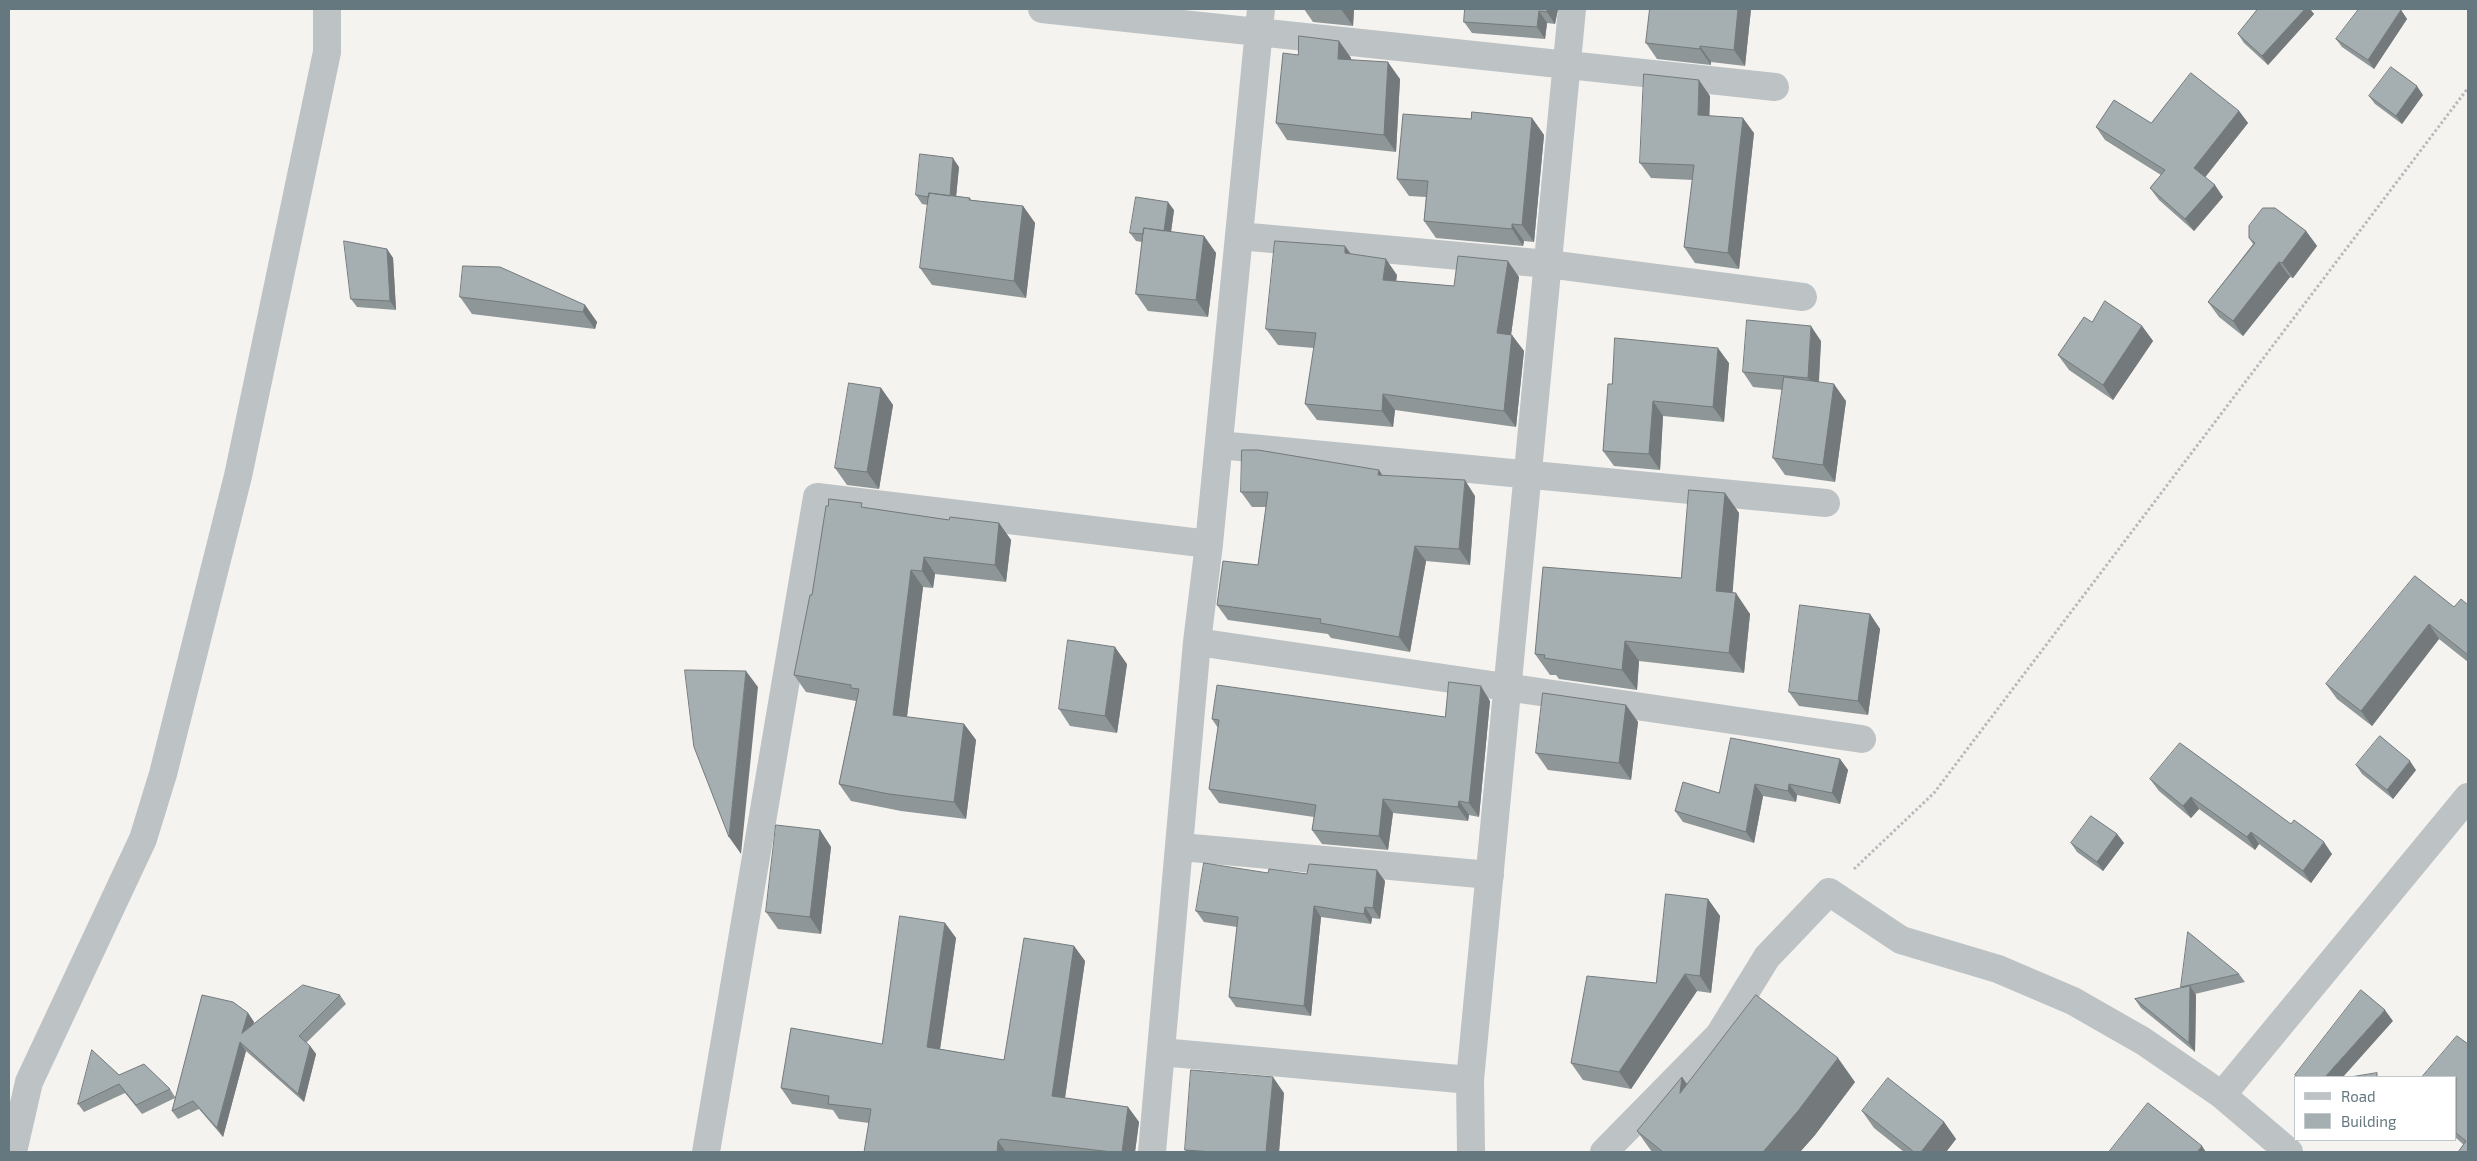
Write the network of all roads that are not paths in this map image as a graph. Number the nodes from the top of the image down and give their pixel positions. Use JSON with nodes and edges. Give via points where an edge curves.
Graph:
{"nodes":[{"id":1,"x":326,"y":9,"type":"edge"},
{"id":2,"x":1042,"y":9,"type":"edge"},
{"id":3,"x":1572,"y":9,"type":"edge"},
{"id":4,"x":1260,"y":20,"type":"edge"},
{"id":5,"x":1567,"y":65,"type":"junction"},
{"id":6,"x":1775,"y":87,"type":"dead end"},
{"id":7,"x":1239,"y":236,"type":"junction"},
{"id":8,"x":1548,"y":264,"type":"junction"},
{"id":9,"x":1803,"y":297,"type":"dead end"},
{"id":10,"x":1219,"y":445,"type":"junction"},
{"id":11,"x":1528,"y":473,"type":"junction"},
{"id":12,"x":1826,"y":502,"type":"dead end"},
{"id":13,"x":1209,"y":544,"type":"junction"},
{"id":14,"x":1197,"y":642,"type":"junction"},
{"id":15,"x":1507,"y":686,"type":"junction"},
{"id":16,"x":1862,"y":739,"type":"dead end"},
{"id":17,"x":2468,"y":797,"type":"edge"},
{"id":18,"x":1180,"y":847,"type":"junction"},
{"id":19,"x":1490,"y":875,"type":"junction"},
{"id":20,"x":1161,"y":1052,"type":"junction"},
{"id":21,"x":1470,"y":1080,"type":"junction"},
{"id":22,"x":2222,"y":1095,"type":"junction"},
{"id":23,"x":1630,"y":1126,"type":"junction"},
{"id":24,"x":14,"y":1152,"type":"edge"},
{"id":25,"x":706,"y":1152,"type":"edge"},
{"id":26,"x":1152,"y":1152,"type":"edge"},
{"id":27,"x":1471,"y":1152,"type":"edge"},
{"id":28,"x":1604,"y":1152,"type":"edge"},
{"id":29,"x":1618,"y":1152,"type":"edge"},
{"id":30,"x":2289,"y":1152,"type":"edge"}],
"edges":[{"from":1,"to":24,"type":"street","via":[[327,52],[238,476],[163,774],[143,839],[29,1082]]},
{"from":2,"to":4,"type":"street"},
{"from":3,"to":5,"type":"street"},
{"from":4,"to":5,"type":"street"},
{"from":4,"to":7,"type":"street"},
{"from":5,"to":6,"type":"street"},
{"from":5,"to":8,"type":"street"},
{"from":7,"to":8,"type":"street"},
{"from":7,"to":10,"type":"street"},
{"from":8,"to":9,"type":"street"},
{"from":8,"to":11,"type":"street"},
{"from":10,"to":11,"type":"street"},
{"from":10,"to":13,"type":"street"},
{"from":11,"to":12,"type":"street"},
{"from":11,"to":15,"type":"street"},
{"from":13,"to":14,"type":"street"},
{"from":13,"to":25,"type":"street","via":[[817,497]]},
{"from":14,"to":15,"type":"street"},
{"from":14,"to":18,"type":"street"},
{"from":15,"to":16,"type":"street"},
{"from":15,"to":19,"type":"street"},
{"from":17,"to":22,"type":"street"},
{"from":18,"to":19,"type":"street"},
{"from":18,"to":20,"type":"street"},
{"from":19,"to":21,"type":"street"},
{"from":20,"to":21,"type":"street"},
{"from":20,"to":26,"type":"street"},
{"from":21,"to":27,"type":"street"},
{"from":22,"to":23,"type":"street","via":[[2143,1041],[2073,1000],[1998,969],[1902,940],[1829,892],[1767,957],[1719,1035]]},
{"from":22,"to":30,"type":"street"},
{"from":23,"to":28,"type":"street"},
{"from":23,"to":29,"type":"street"}]}
